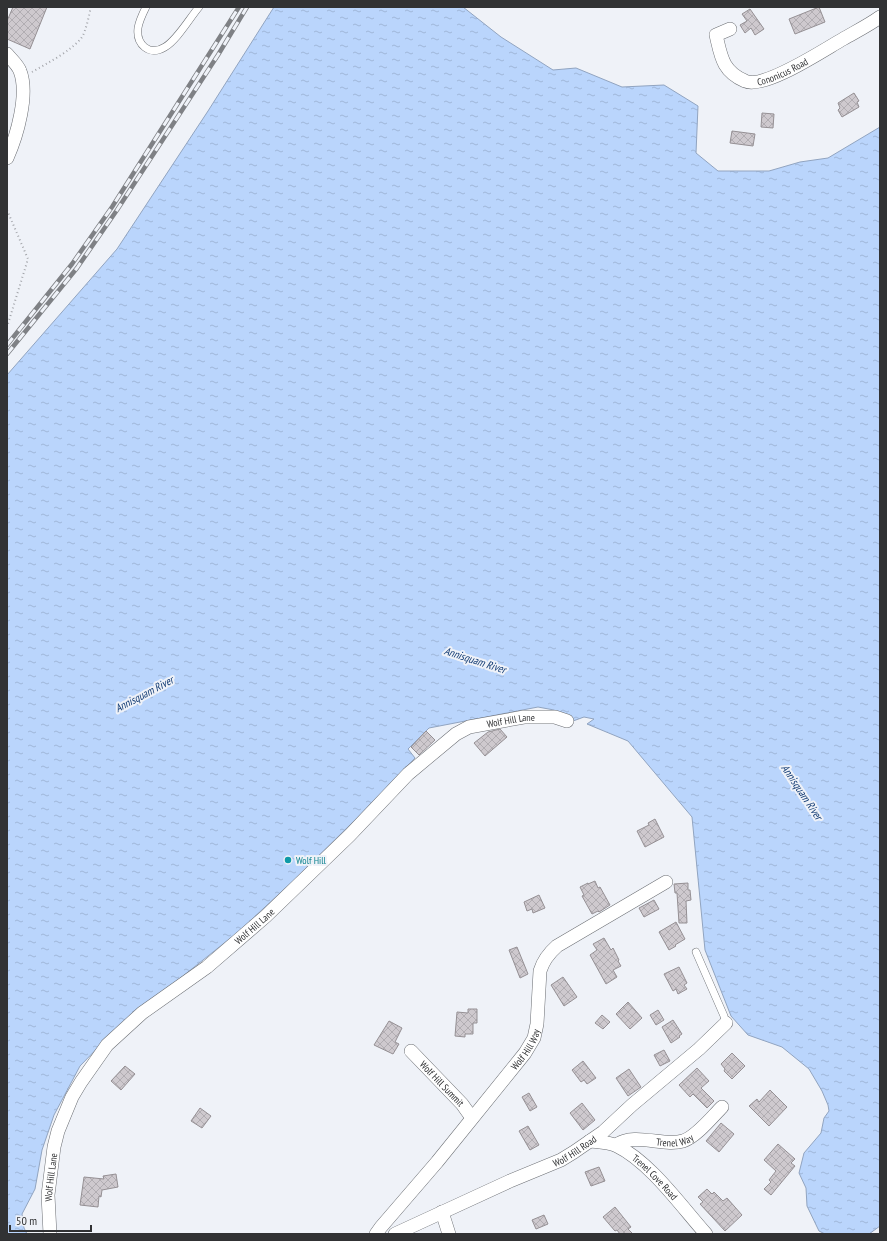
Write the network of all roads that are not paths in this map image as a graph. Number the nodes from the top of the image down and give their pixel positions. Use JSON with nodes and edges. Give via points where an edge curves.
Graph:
{"nodes":[{"id":1,"x":146,"y":7,"type":"edge"},
{"id":2,"x":199,"y":7,"type":"edge"},
{"id":3,"x":880,"y":17,"type":"edge"},
{"id":4,"x":730,"y":29,"type":"dead end"},
{"id":5,"x":7,"y":54,"type":"edge"},
{"id":6,"x":7,"y":158,"type":"edge"},
{"id":7,"x":567,"y":721,"type":"dead end"},
{"id":8,"x":666,"y":882,"type":"dead end"},
{"id":9,"x":696,"y":952,"type":"dead end"},
{"id":10,"x":726,"y":1023,"type":"joint"},
{"id":11,"x":411,"y":1051,"type":"dead end"},
{"id":12,"x":722,"y":1107,"type":"dead end"},
{"id":13,"x":472,"y":1118,"type":"junction"},
{"id":14,"x":590,"y":1141,"type":"junction"},
{"id":15,"x":616,"y":1145,"type":"junction"},
{"id":16,"x":442,"y":1212,"type":"junction"},
{"id":17,"x":50,"y":1234,"type":"edge"},
{"id":18,"x":376,"y":1234,"type":"edge"},
{"id":19,"x":395,"y":1234,"type":"edge"},
{"id":20,"x":449,"y":1234,"type":"edge"},
{"id":21,"x":706,"y":1234,"type":"edge"}],
"edges":[{"from":1,"to":2,"type":"lane","via":[[138,26],[138,38],[146,49],[153,52],[164,48],[173,40]]},
{"from":3,"to":4,"type":"street","name":"Cononicus Road","via":[[790,70],[754,83],[745,82],[727,70],[716,35]]},
{"from":5,"to":6,"type":"street","via":[[20,70],[24,85],[19,123]]},
{"from":7,"to":17,"type":"street","name":"Wolf Hill Lane","via":[[555,717],[524,717],[469,727],[456,734],[408,774],[350,835],[266,916],[207,967],[142,1013],[107,1045],[72,1097],[58,1131],[48,1195]]},
{"from":8,"to":13,"type":"street","name":"Wolf Hill Way","via":[[557,946],[548,955],[540,971],[534,1038],[525,1053]]},
{"from":9,"to":10,"type":"lane"},
{"from":10,"to":14,"type":"street","name":"Wolf Hill Road"},
{"from":11,"to":13,"type":"street","name":"Wolf Hill Summit","via":[[462,1104]]},
{"from":12,"to":15,"type":"street","name":"Trenel Way","via":[[691,1137],[681,1142],[641,1140]]},
{"from":13,"to":18,"type":"street","name":"Wolf Hill Way"},
{"from":14,"to":15,"type":"street","name":"Trenel Cove Road"},
{"from":14,"to":16,"type":"street","name":"Wolf Hill Road","via":[[561,1160]]},
{"from":15,"to":21,"type":"street","name":"Trenel Cove Road","via":[[640,1161]]},
{"from":16,"to":19,"type":"street","name":"Wolf Hill Road"},
{"from":16,"to":20,"type":"street"}]}
